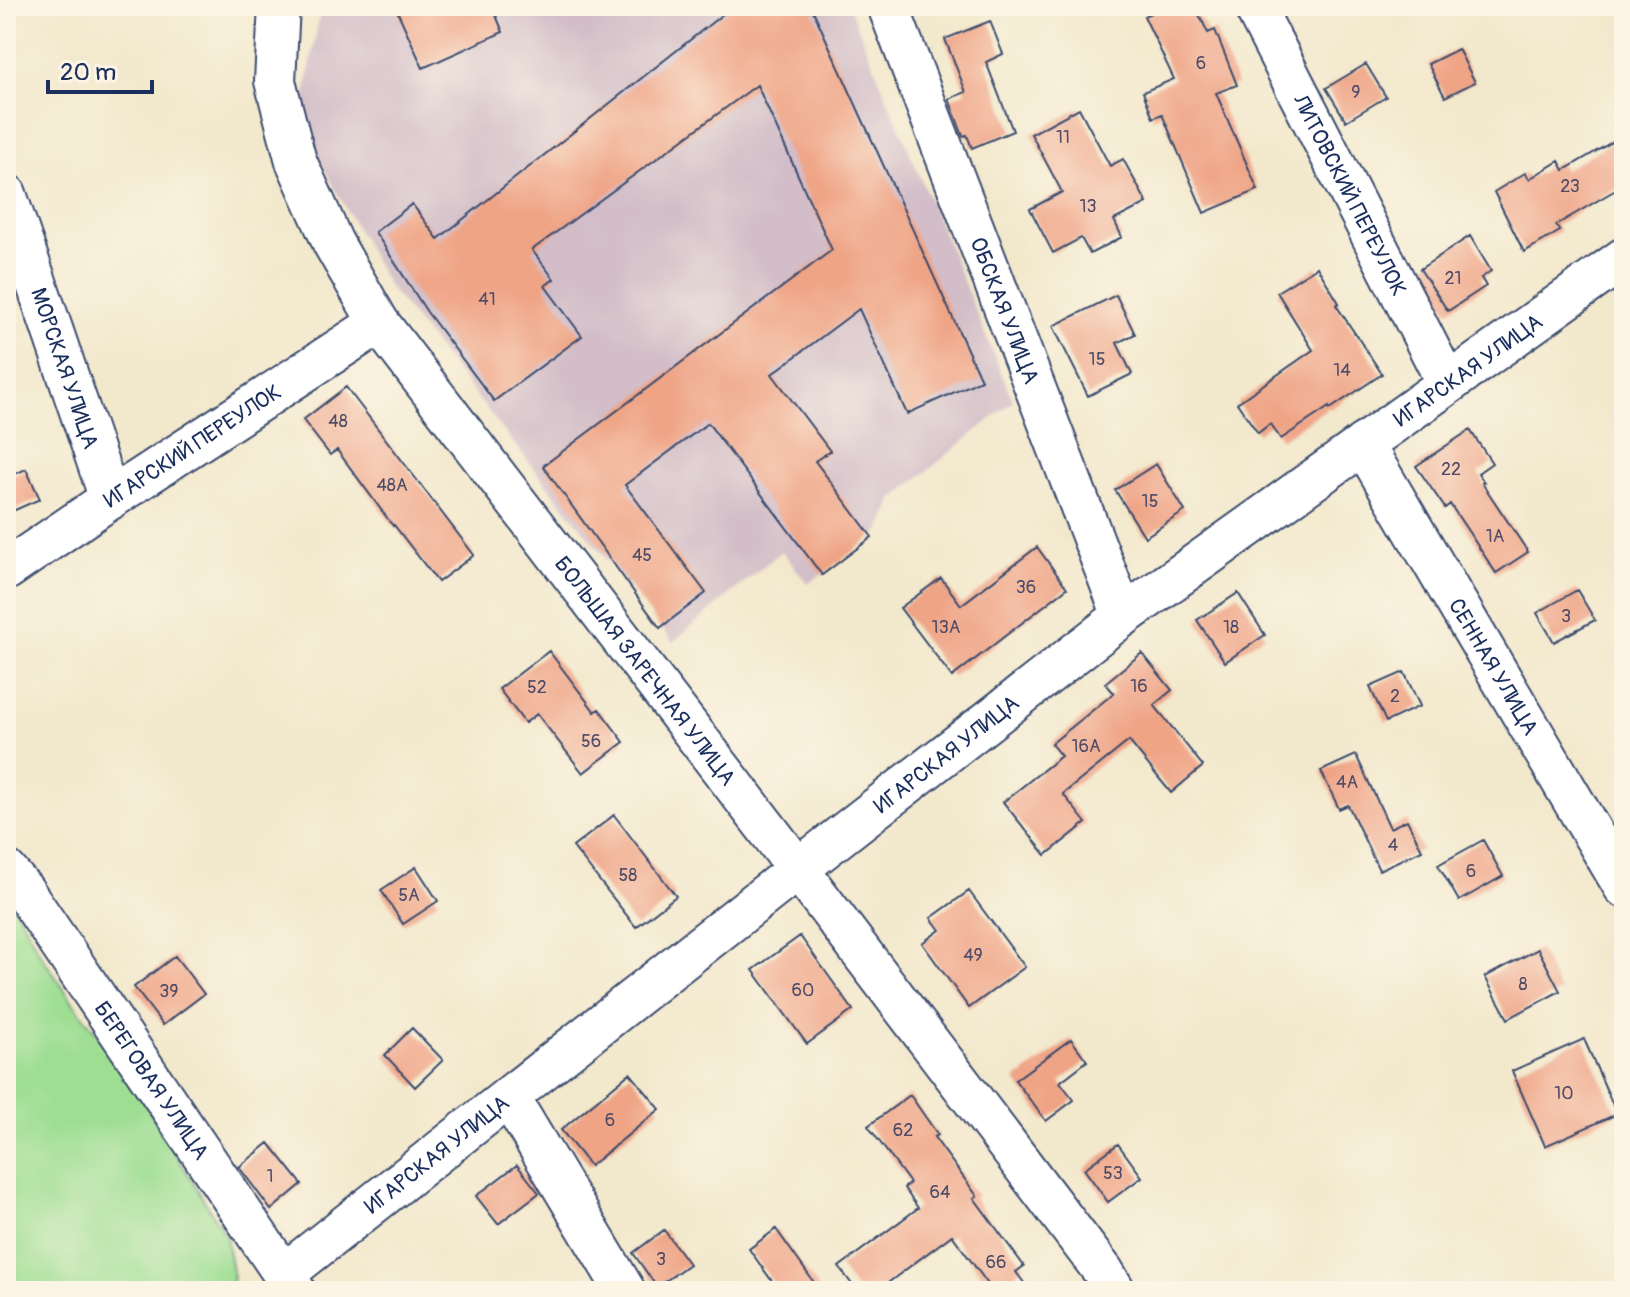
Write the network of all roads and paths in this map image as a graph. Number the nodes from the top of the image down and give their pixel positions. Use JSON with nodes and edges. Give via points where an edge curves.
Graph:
{"nodes":[{"id":1,"x":279,"y":6,"type":"edge"},
{"id":2,"x":888,"y":6,"type":"edge"},
{"id":3,"x":1254,"y":6,"type":"edge"},
{"id":4,"x":6,"y":194,"type":"edge"},
{"id":5,"x":1624,"y":258,"type":"edge"},
{"id":6,"x":379,"y":323,"type":"junction"},
{"id":7,"x":1447,"y":383,"type":"junction"},
{"id":8,"x":1363,"y":444,"type":"junction"},
{"id":9,"x":110,"y":499,"type":"junction"},
{"id":10,"x":6,"y":570,"type":"edge"},
{"id":11,"x":1123,"y":616,"type":"junction"},
{"id":12,"x":798,"y":869,"type":"junction"},
{"id":13,"x":6,"y":870,"type":"edge"},
{"id":14,"x":1624,"y":887,"type":"edge"},
{"id":15,"x":509,"y":1097,"type":"junction"},
{"id":16,"x":290,"y":1282,"type":"edge"},
{"id":17,"x":625,"y":1291,"type":"edge"},
{"id":18,"x":1115,"y":1291,"type":"edge"}],
"edges":[{"from":1,"to":6,"type":"street","name":"БОЛЬШАЯ ЗАРЕЧНАЯ УЛИЦА","via":[[275,81],[296,161],[333,243]]},
{"from":2,"to":11,"type":"street","name":"ОБСКАЯ УЛИЦА"},
{"from":3,"to":7,"type":"street","name":"ЛИТОВСКИЙ ПЕРЕУЛОК"},
{"from":4,"to":9,"type":"street","name":"МОРСКАЯ УЛИЦА"},
{"from":5,"to":7,"type":"street","name":"ИГАРСКАЯ УЛИЦА"},
{"from":6,"to":9,"type":"street","name":"ИГАРСКИЙ ПЕРЕУЛОК"},
{"from":6,"to":12,"type":"street","name":"БОЛЬШАЯ ЗАРЕЧНАЯ УЛИЦА"},
{"from":7,"to":8,"type":"street","name":"ИГАРСКАЯ УЛИЦА"},
{"from":8,"to":11,"type":"street","name":"ИГАРСКАЯ УЛИЦА"},
{"from":8,"to":14,"type":"street","name":"СЕННАЯ УЛИЦА"},
{"from":9,"to":10,"type":"street","name":"ИГАРСКИЙ ПЕРЕУЛОК"},
{"from":11,"to":12,"type":"street","name":"ИГАРСКАЯ УЛИЦА"},
{"from":12,"to":15,"type":"street","name":"ИГАРСКАЯ УЛИЦА"},
{"from":12,"to":18,"type":"street","name":"БОЛЬШАЯ ЗАРЕЧНАЯ УЛИЦА"},
{"from":13,"to":16,"type":"street","name":"БЕРЕГОВАЯ УЛИЦА"},
{"from":15,"to":16,"type":"street","name":"ИГАРСКАЯ УЛИЦА"},
{"from":15,"to":17,"type":"street"}]}
